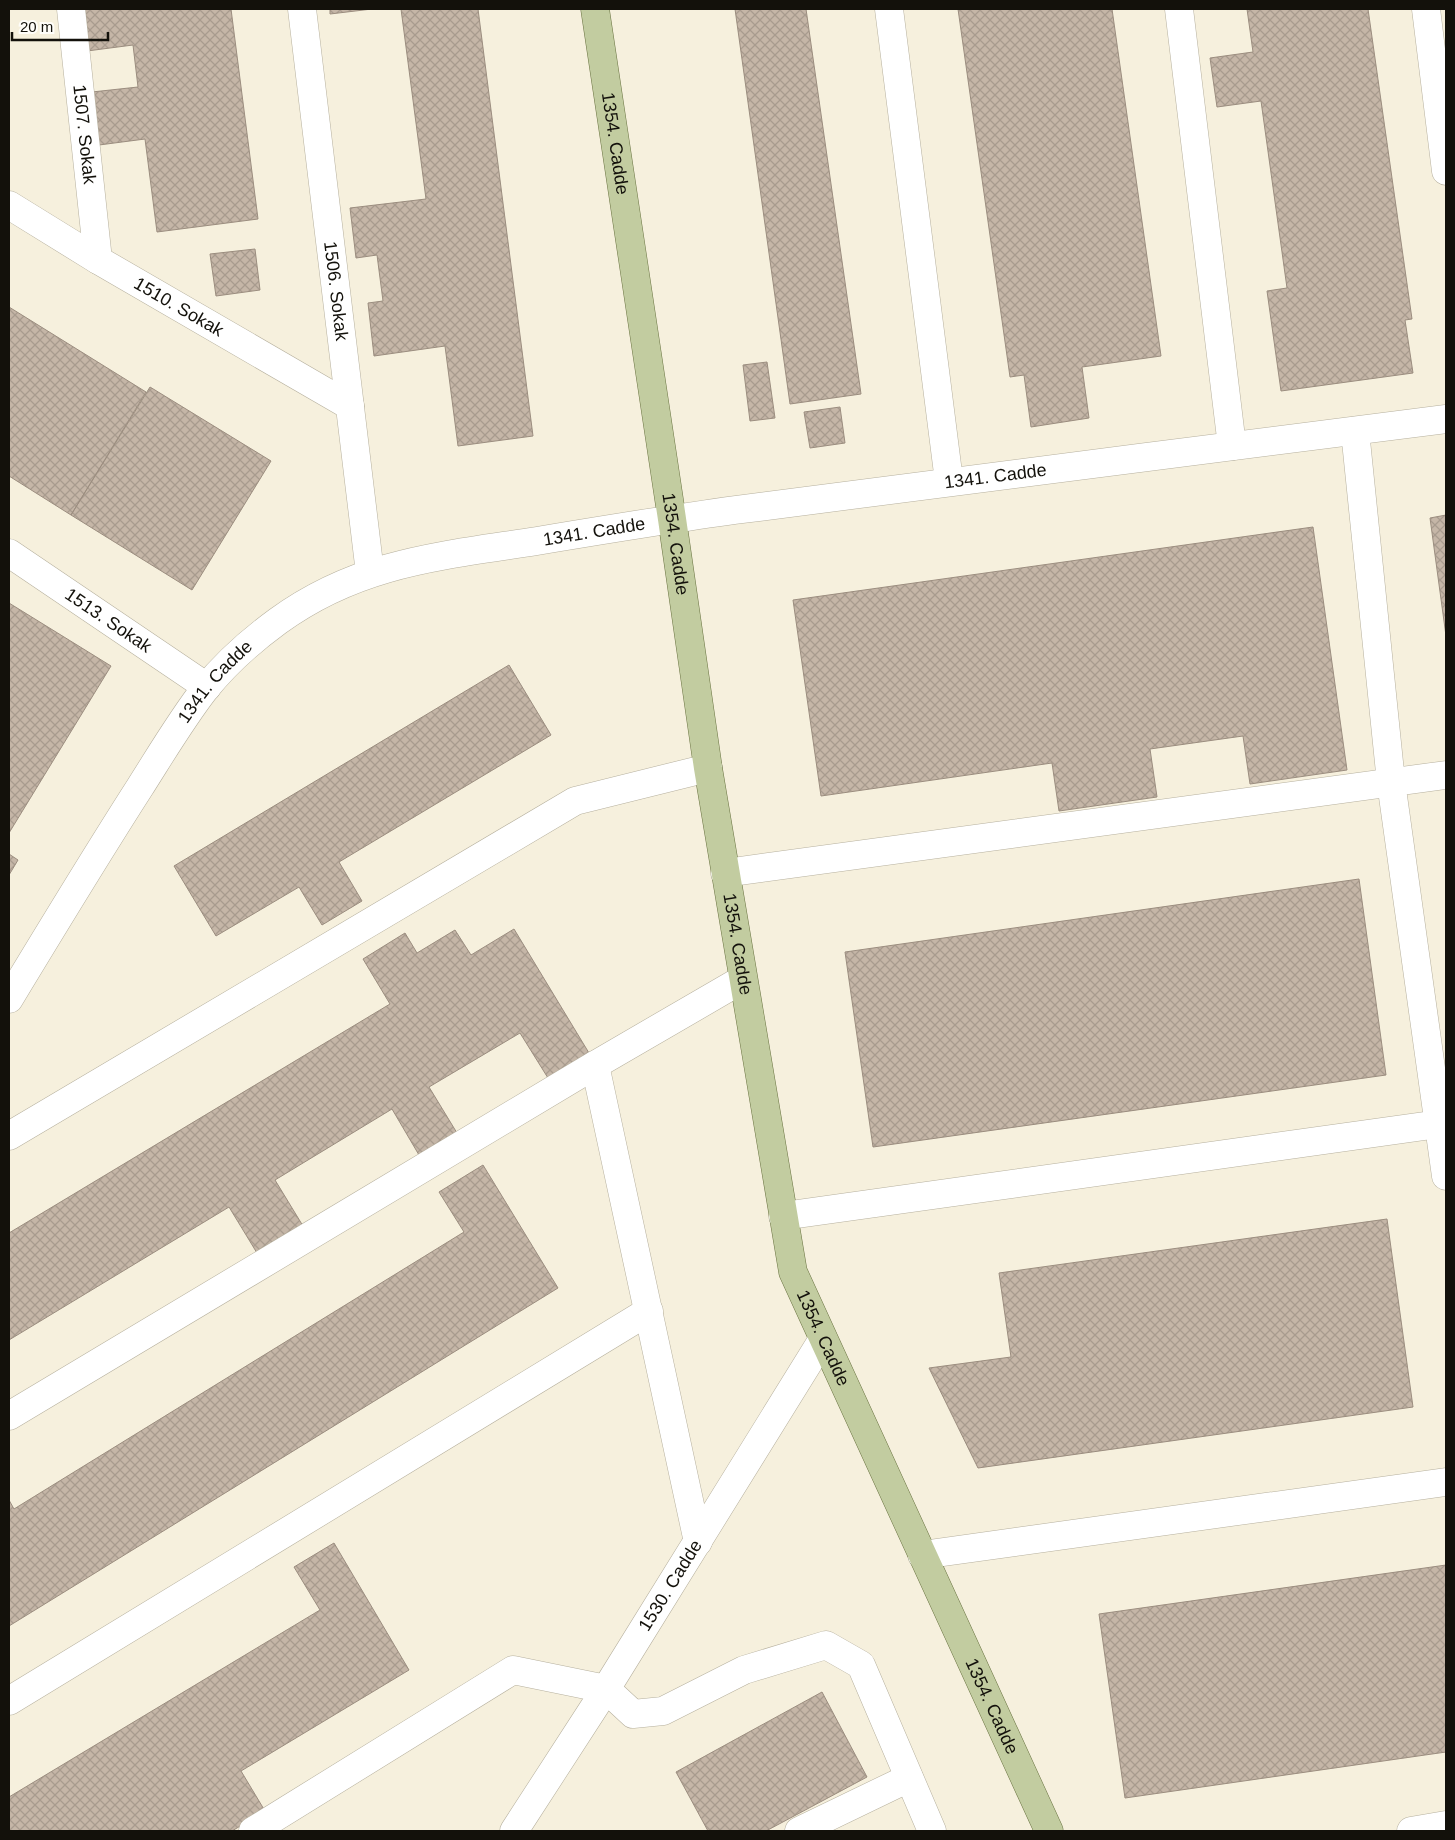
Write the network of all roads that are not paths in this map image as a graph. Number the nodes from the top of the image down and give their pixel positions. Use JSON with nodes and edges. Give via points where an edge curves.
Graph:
{"nodes":[{"id":1,"x":71,"y":9,"type":"edge"},
{"id":2,"x":302,"y":9,"type":"edge"},
{"id":3,"x":595,"y":9,"type":"edge"},
{"id":4,"x":889,"y":9,"type":"edge"},
{"id":5,"x":1179,"y":9,"type":"edge"},
{"id":6,"x":1426,"y":9,"type":"edge"},
{"id":7,"x":1446,"y":171,"type":"edge"},
{"id":8,"x":9,"y":205,"type":"edge"},
{"id":9,"x":98,"y":260,"type":"junction"},
{"id":10,"x":350,"y":406,"type":"junction"},
{"id":11,"x":1446,"y":420,"type":"edge"},
{"id":12,"x":1355,"y":431,"type":"junction"},
{"id":13,"x":1232,"y":446,"type":"junction"},
{"id":14,"x":949,"y":481,"type":"junction"},
{"id":15,"x":672,"y":519,"type":"junction"},
{"id":16,"x":9,"y":553,"type":"edge"},
{"id":17,"x":370,"y":572,"type":"junction"},
{"id":18,"x":207,"y":687,"type":"junction"},
{"id":19,"x":708,"y":768,"type":"junction"},
{"id":20,"x":1446,"y":775,"type":"edge"},
{"id":21,"x":1390,"y":782,"type":"junction"},
{"id":22,"x":725,"y":873,"type":"junction"},
{"id":23,"x":743,"y":980,"type":"junction"},
{"id":24,"x":9,"y":999,"type":"edge"},
{"id":25,"x":595,"y":1065,"type":"junction"},
{"id":26,"x":1443,"y":1124,"type":"edge"},
{"id":27,"x":9,"y":1136,"type":"edge"},
{"id":28,"x":1446,"y":1176,"type":"edge"},
{"id":29,"x":784,"y":1216,"type":"junction"},
{"id":30,"x":649,"y":1311,"type":"junction"},
{"id":31,"x":823,"y":1339,"type":"junction"},
{"id":32,"x":9,"y":1416,"type":"edge"},
{"id":33,"x":1446,"y":1482,"type":"edge"},
{"id":34,"x":698,"y":1542,"type":"junction"},
{"id":35,"x":922,"y":1555,"type":"junction"},
{"id":36,"x":606,"y":1689,"type":"junction"},
{"id":37,"x":9,"y":1701,"type":"edge"},
{"id":38,"x":909,"y":1778,"type":"junction"},
{"id":39,"x":1446,"y":1825,"type":"edge"},
{"id":40,"x":253,"y":1831,"type":"edge"},
{"id":41,"x":514,"y":1831,"type":"edge"},
{"id":42,"x":799,"y":1831,"type":"edge"},
{"id":43,"x":932,"y":1831,"type":"edge"},
{"id":44,"x":1049,"y":1831,"type":"edge"},
{"id":45,"x":1411,"y":1831,"type":"edge"}],
"edges":[{"from":1,"to":9,"type":"street","name":"1507. Sokak"},
{"from":2,"to":10,"type":"street","name":"1506. Sokak"},
{"from":3,"to":15,"type":"main road","name":"1354. Cadde"},
{"from":4,"to":14,"type":"street"},
{"from":5,"to":13,"type":"street"},
{"from":6,"to":7,"type":"street"},
{"from":8,"to":9,"type":"street","name":"1510. Sokak"},
{"from":9,"to":10,"type":"street","name":"1510. Sokak"},
{"from":10,"to":17,"type":"street","name":"1506. Sokak"},
{"from":11,"to":12,"type":"street","name":"1341. Cadde"},
{"from":12,"to":13,"type":"street","name":"1341. Cadde"},
{"from":12,"to":21,"type":"street"},
{"from":13,"to":14,"type":"street","name":"1341. Cadde"},
{"from":14,"to":15,"type":"street","name":"1341. Cadde"},
{"from":15,"to":17,"type":"street","name":"1341. Cadde","via":[[411,561]]},
{"from":15,"to":19,"type":"main road","name":"1354. Cadde"},
{"from":16,"to":18,"type":"street","name":"1513. Sokak"},
{"from":17,"to":18,"type":"street","name":"1341. Cadde","via":[[332,588],[276,622]]},
{"from":18,"to":24,"type":"street","name":"1341. Cadde","via":[[125,810]]},
{"from":19,"to":22,"type":"main road","name":"1354. Cadde"},
{"from":19,"to":27,"type":"street","via":[[575,801]]},
{"from":20,"to":21,"type":"street"},
{"from":21,"to":22,"type":"street"},
{"from":21,"to":26,"type":"street"},
{"from":22,"to":23,"type":"main road","name":"1354. Cadde"},
{"from":23,"to":25,"type":"street"},
{"from":23,"to":29,"type":"main road","name":"1354. Cadde"},
{"from":25,"to":30,"type":"street"},
{"from":25,"to":32,"type":"street"},
{"from":26,"to":28,"type":"street"},
{"from":26,"to":29,"type":"street"},
{"from":29,"to":31,"type":"main road","name":"1354. Cadde","via":[[793,1272]]},
{"from":30,"to":34,"type":"street"},
{"from":30,"to":37,"type":"street"},
{"from":31,"to":34,"type":"street","name":"1530. Cadde"},
{"from":31,"to":35,"type":"main road","name":"1354. Cadde"},
{"from":33,"to":35,"type":"street"},
{"from":34,"to":36,"type":"street","name":"1530. Cadde"},
{"from":35,"to":44,"type":"main road","name":"1354. Cadde"},
{"from":36,"to":38,"type":"street","via":[[633,1714],[664,1711],[744,1670],[826,1645],[861,1665]]},
{"from":36,"to":40,"type":"street","via":[[513,1670]]},
{"from":36,"to":41,"type":"street","name":"1530. Cadde"},
{"from":38,"to":42,"type":"street"},
{"from":38,"to":43,"type":"street"},
{"from":39,"to":45,"type":"street"}]}
